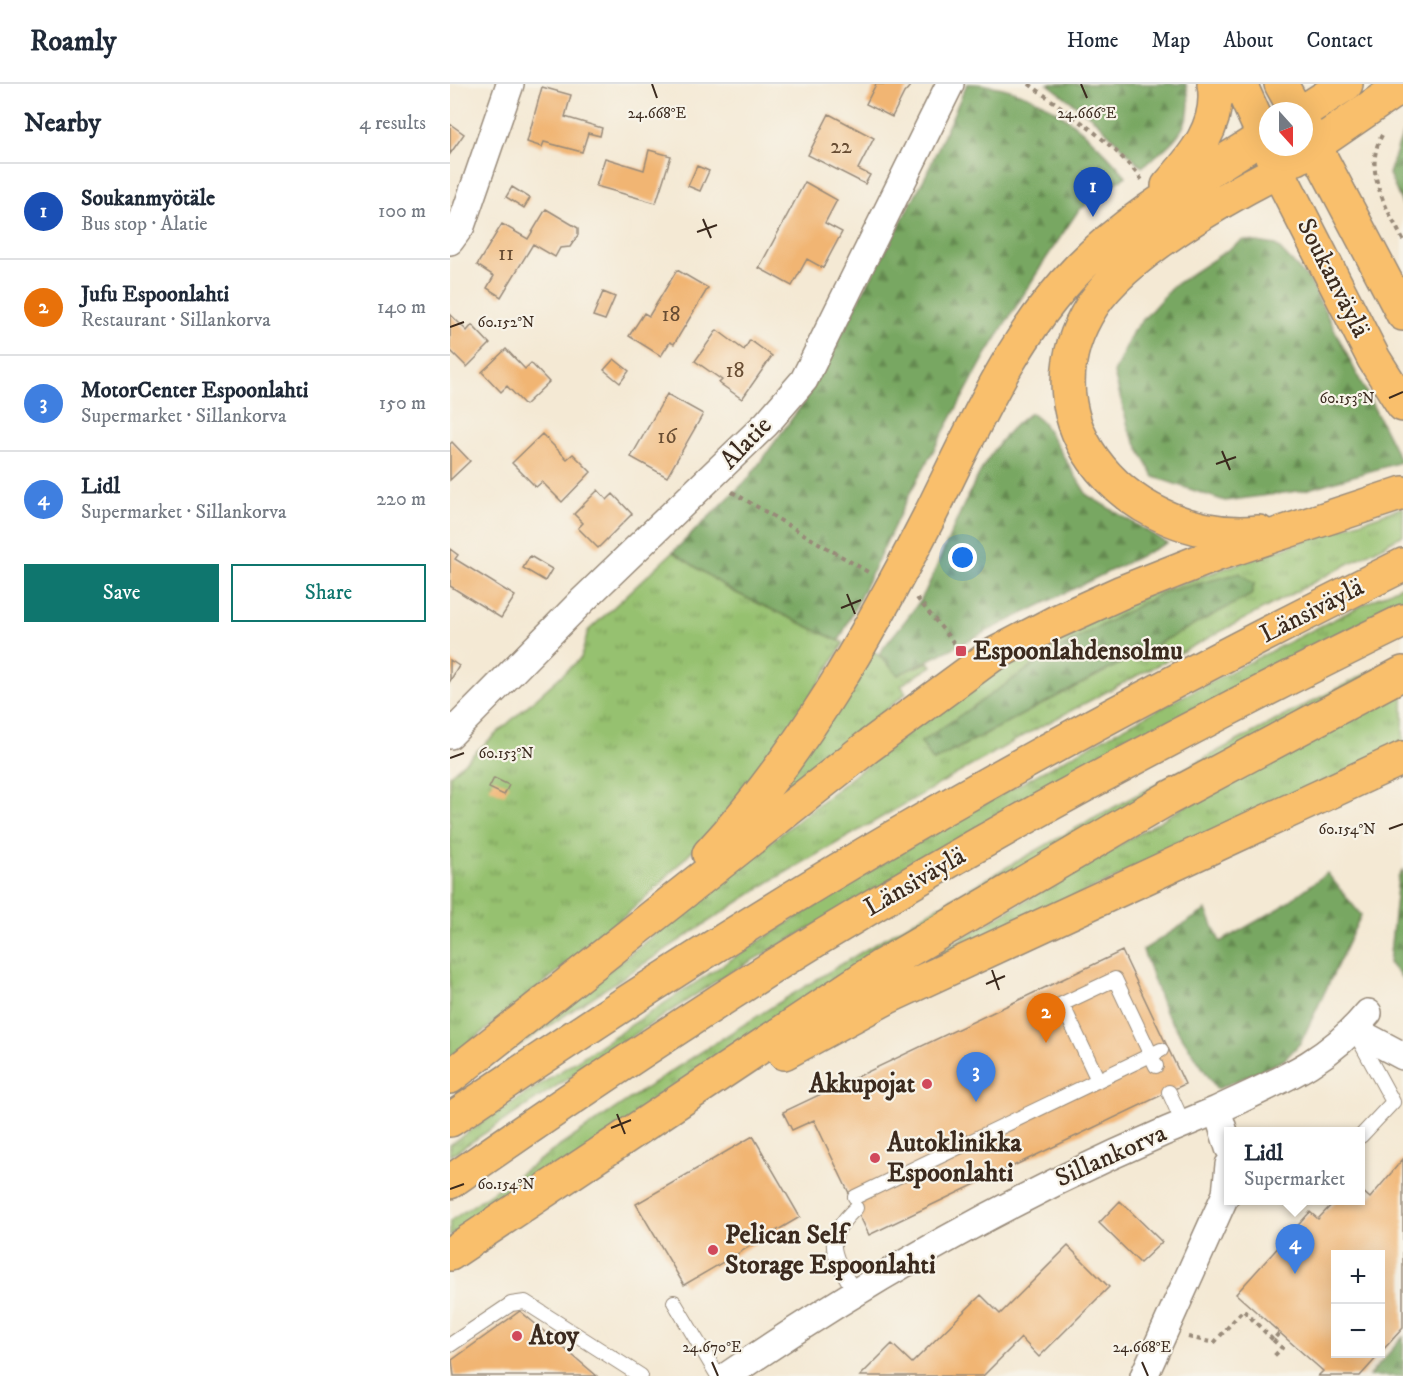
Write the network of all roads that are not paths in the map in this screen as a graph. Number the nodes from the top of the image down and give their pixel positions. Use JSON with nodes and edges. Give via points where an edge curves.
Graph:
{"nodes":[{"id":1,"x":510,"y":84,"type":"edge"},
{"id":2,"x":950,"y":84,"type":"edge"},
{"id":3,"x":1214,"y":84,"type":"edge"},
{"id":4,"x":1240,"y":84,"type":"edge"},
{"id":5,"x":1281,"y":84,"type":"edge"},
{"id":6,"x":1346,"y":84,"type":"edge"},
{"id":7,"x":1403,"y":85,"type":"edge"},
{"id":8,"x":1291,"y":102,"type":"edge"},
{"id":9,"x":1313,"y":105,"type":"edge"},
{"id":10,"x":1259,"y":125,"type":"edge"},
{"id":11,"x":1313,"y":133,"type":"edge"},
{"id":12,"x":1313,"y":143,"type":"edge"},
{"id":13,"x":1259,"y":152,"type":"edge"},
{"id":14,"x":1262,"y":156,"type":"edge"},
{"id":15,"x":1273,"y":156,"type":"edge"},
{"id":16,"x":1138,"y":218,"type":"junction"},
{"id":17,"x":450,"y":241,"type":"edge"},
{"id":18,"x":1403,"y":314,"type":"edge"},
{"id":19,"x":1403,"y":405,"type":"edge"},
{"id":20,"x":1403,"y":493,"type":"edge"},
{"id":21,"x":1305,"y":525,"type":"junction"},
{"id":22,"x":1403,"y":565,"type":"edge"},
{"id":23,"x":1403,"y":621,"type":"edge"},
{"id":24,"x":1403,"y":673,"type":"edge"},
{"id":25,"x":450,"y":735,"type":"edge"},
{"id":26,"x":1403,"y":758,"type":"edge"},
{"id":27,"x":629,"y":934,"type":"junction"},
{"id":28,"x":1361,"y":1021,"type":"junction"},
{"id":29,"x":1403,"y":1056,"type":"edge"},
{"id":30,"x":450,"y":1077,"type":"edge"},
{"id":31,"x":1098,"y":1080,"type":"junction"},
{"id":32,"x":1169,"y":1092,"type":"dead end"},
{"id":33,"x":1217,"y":1110,"type":"junction"},
{"id":34,"x":450,"y":1120,"type":"edge"},
{"id":35,"x":651,"y":1120,"type":"junction"},
{"id":36,"x":1183,"y":1123,"type":"junction"},
{"id":37,"x":1365,"y":1132,"type":"edge"},
{"id":38,"x":1224,"y":1133,"type":"edge"},
{"id":39,"x":450,"y":1182,"type":"edge"},
{"id":40,"x":1224,"y":1201,"type":"edge"},
{"id":41,"x":450,"y":1254,"type":"edge"},
{"id":42,"x":855,"y":1293,"type":"junction"},
{"id":43,"x":674,"y":1302,"type":"dead end"},
{"id":44,"x":450,"y":1345,"type":"edge"},
{"id":45,"x":641,"y":1376,"type":"edge"},
{"id":46,"x":718,"y":1376,"type":"edge"},
{"id":47,"x":727,"y":1376,"type":"edge"},
{"id":48,"x":1144,"y":1376,"type":"edge"}],
"edges":[{"from":1,"to":17,"type":"street","via":[[461,226]]},
{"from":2,"to":25,"type":"street","name":"Alatie","via":[[804,380],[766,424]]},
{"from":3,"to":16,"type":"main road","via":[[1212,116],[1198,151]]},
{"from":4,"to":10,"type":"main road","name":"Soukanväylä"},
{"from":5,"to":8,"type":"main road"},
{"from":6,"to":9,"type":"main road"},
{"from":7,"to":11,"type":"main road"},
{"from":12,"to":18,"type":"main road","name":"Soukanväylä"},
{"from":13,"to":16,"type":"main road"},
{"from":14,"to":21,"type":"main road","via":[[1232,195],[1111,280],[1080,327],[1069,384],[1076,425],[1089,453],[1106,478],[1131,500],[1170,520],[1223,533],[1256,533]]},
{"from":15,"to":19,"type":"main road","name":"Soukanväylä","via":[[1374,359]]},
{"from":16,"to":27,"type":"main road","via":[[1079,268],[1025,337],[998,380],[897,578],[818,713],[739,822]]},
{"from":20,"to":21,"type":"main road"},
{"from":21,"to":27,"type":"main road","via":[[1122,592],[992,656],[919,707]]},
{"from":22,"to":34,"type":"main road","name":"Länsiväylä","via":[[960,799],[658,983]]},
{"from":23,"to":39,"type":"main road","name":"Länsiväylä","via":[[1139,756],[822,936]]},
{"from":24,"to":35,"type":"main road","via":[[1167,799],[890,960]]},
{"from":26,"to":35,"type":"main road","via":[[888,997]]},
{"from":27,"to":30,"type":"main road"},
{"from":28,"to":29,"type":"street"},
{"from":28,"to":33,"type":"street","name":"Sillankorva","via":[[1311,1066]]},
{"from":28,"to":37,"type":"lane","via":[[1393,1102]]},
{"from":31,"to":31,"type":"lane","via":[[1062,1004],[1115,979],[1156,1057]]},
{"from":31,"to":42,"type":"lane","via":[[855,1203],[837,1227],[833,1247]]},
{"from":32,"to":36,"type":"lane"},
{"from":33,"to":36,"type":"street","name":"Sillankorva"},
{"from":33,"to":38,"type":"street"},
{"from":35,"to":41,"type":"main road"},
{"from":36,"to":42,"type":"street","name":"Sillankorva","via":[[1042,1187]]},
{"from":40,"to":48,"type":"street"},
{"from":42,"to":47,"type":"street","name":"Sillankorva"},
{"from":43,"to":46,"type":"lane"},
{"from":44,"to":45,"type":"lane","via":[[511,1304],[525,1302]]}]}
